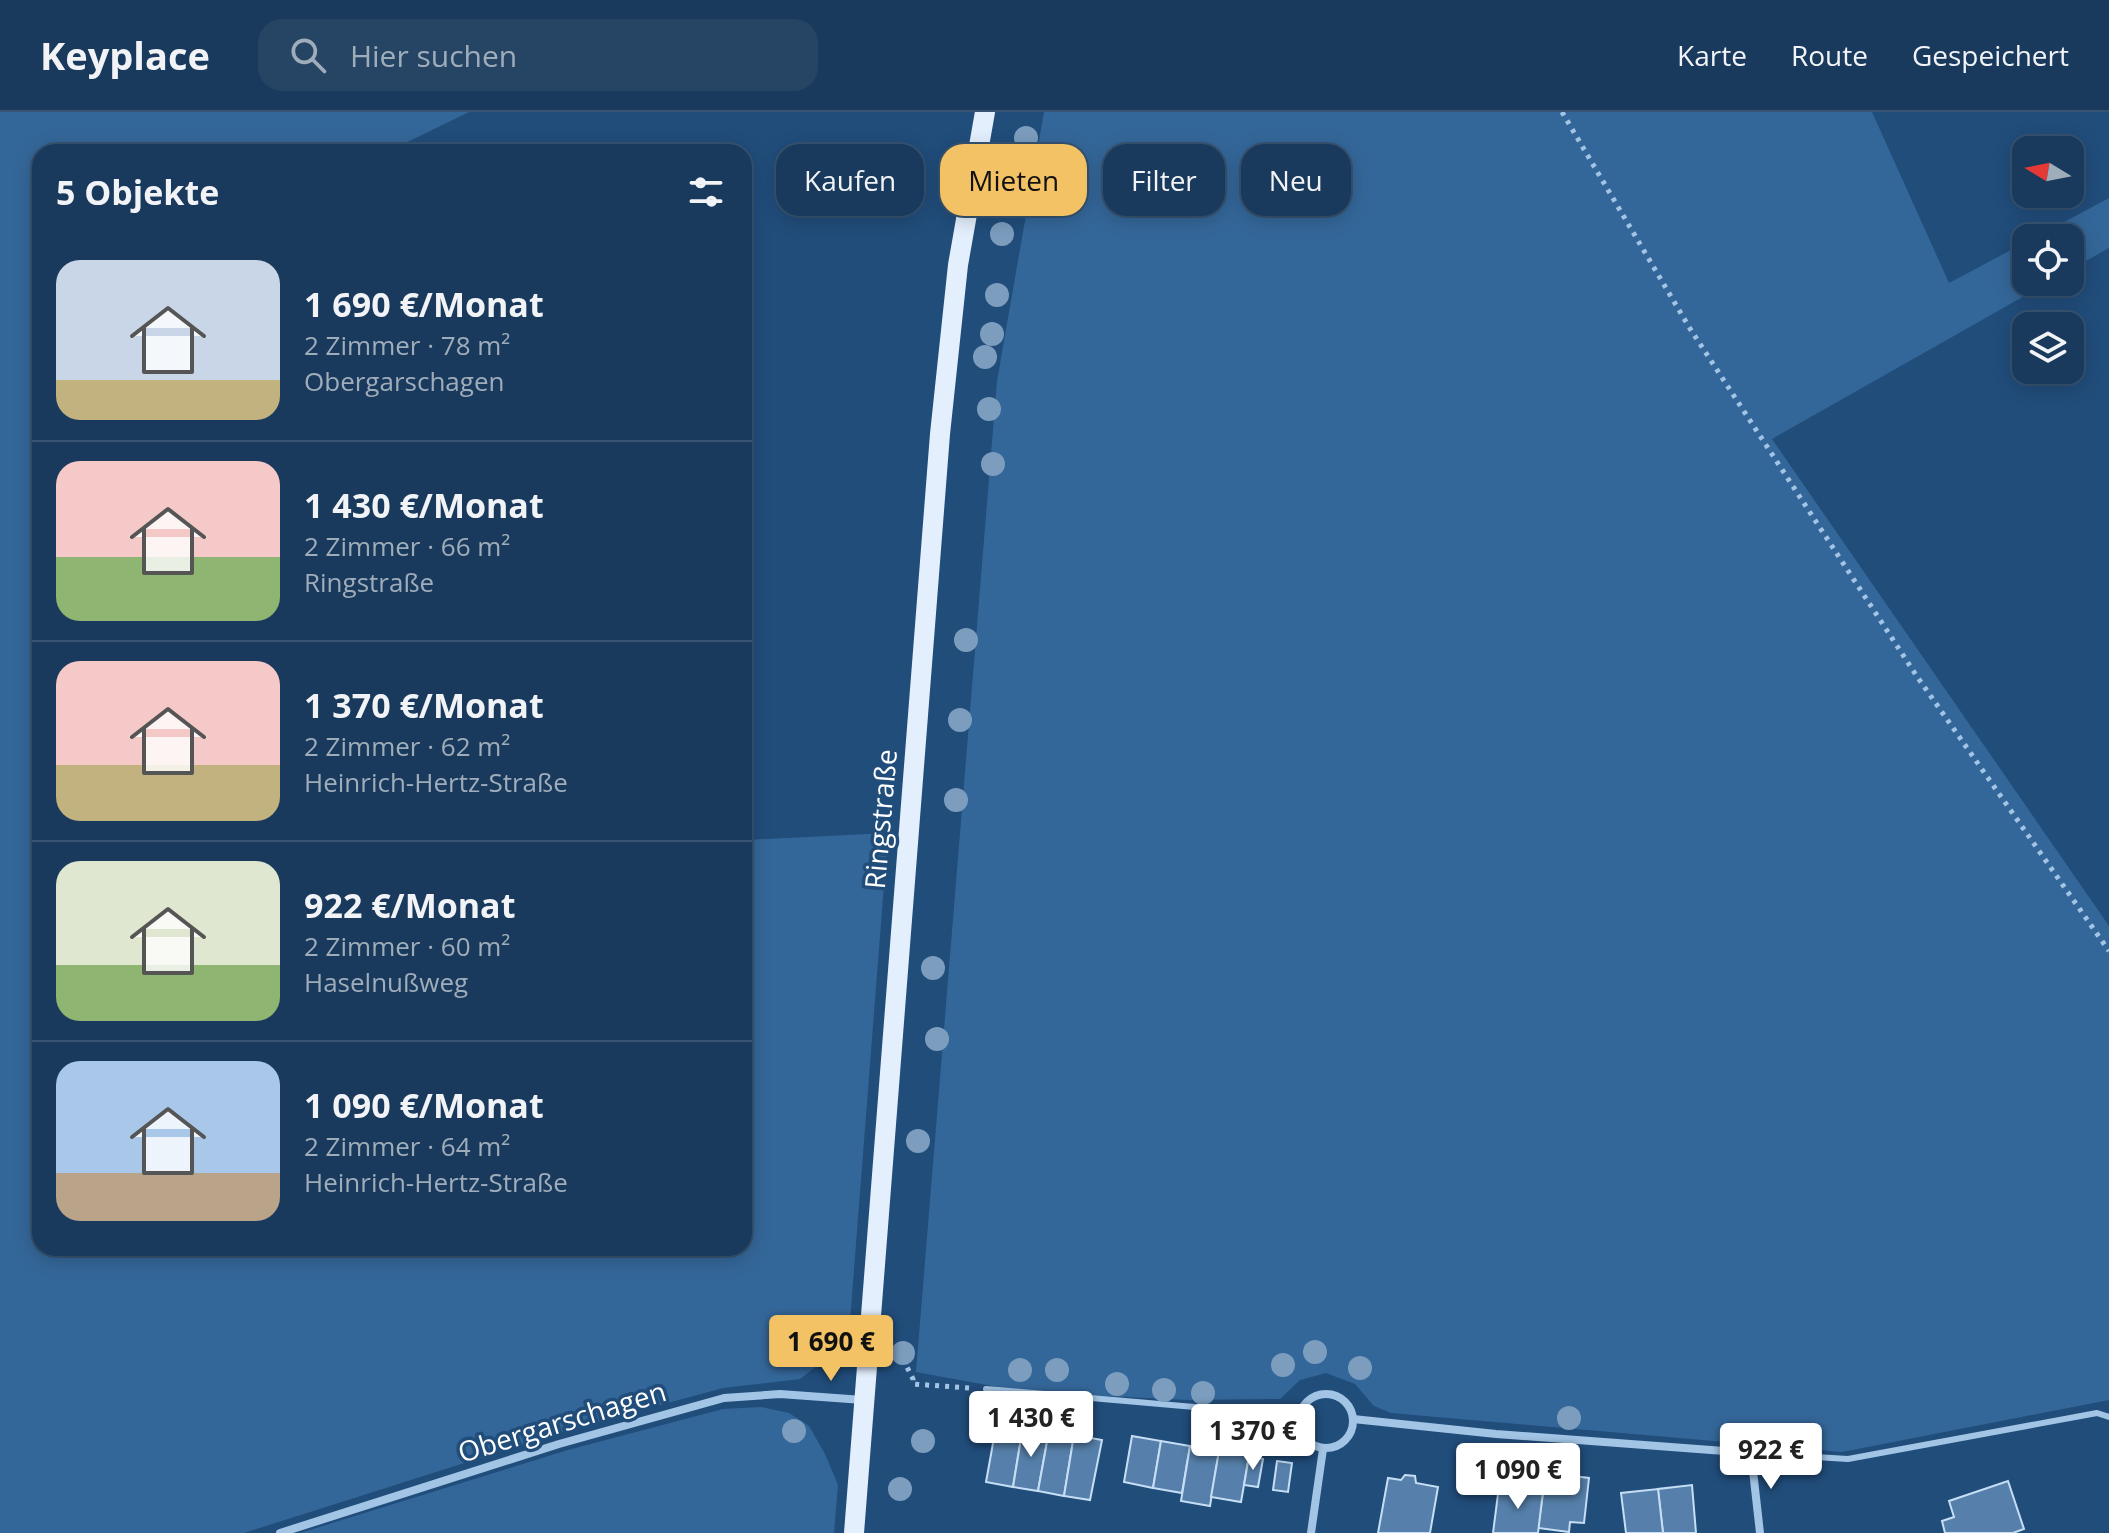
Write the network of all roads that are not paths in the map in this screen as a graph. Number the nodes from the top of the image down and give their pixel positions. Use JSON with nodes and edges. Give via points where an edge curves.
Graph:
{"nodes":[{"id":1,"x":985,"y":112,"type":"edge"},
{"id":2,"x":986,"y":1389,"type":"road end"},
{"id":3,"x":864,"y":1400,"type":"junction"},
{"id":4,"x":1299,"y":1416,"type":"junction"},
{"id":5,"x":2109,"y":1417,"type":"edge"},
{"id":6,"x":1353,"y":1419,"type":"junction"},
{"id":7,"x":1323,"y":1449,"type":"junction"},
{"id":8,"x":1751,"y":1453,"type":"junction"},
{"id":9,"x":280,"y":1533,"type":"edge"},
{"id":10,"x":854,"y":1533,"type":"edge"},
{"id":11,"x":1311,"y":1533,"type":"edge"},
{"id":12,"x":1760,"y":1533,"type":"edge"}],
"edges":[{"from":1,"to":3,"type":"main road","name":"Ringstraße","via":[[958,265],[940,434]]},
{"from":2,"to":4,"type":"lane"},
{"from":3,"to":9,"type":"street","name":"Obergarschagen","via":[[780,1394],[724,1398]]},
{"from":3,"to":10,"type":"main road","name":"Ringstraße"},
{"from":4,"to":6,"type":"street","via":[[1314,1396],[1331,1392],[1346,1401]]},
{"from":4,"to":7,"type":"street","via":[[1307,1441]]},
{"from":5,"to":8,"type":"lane","via":[[2097,1413],[1848,1459]]},
{"from":6,"to":7,"type":"street","via":[[1346,1440]]},
{"from":6,"to":8,"type":"street"},
{"from":7,"to":11,"type":"street"},
{"from":8,"to":12,"type":"street"}]}
